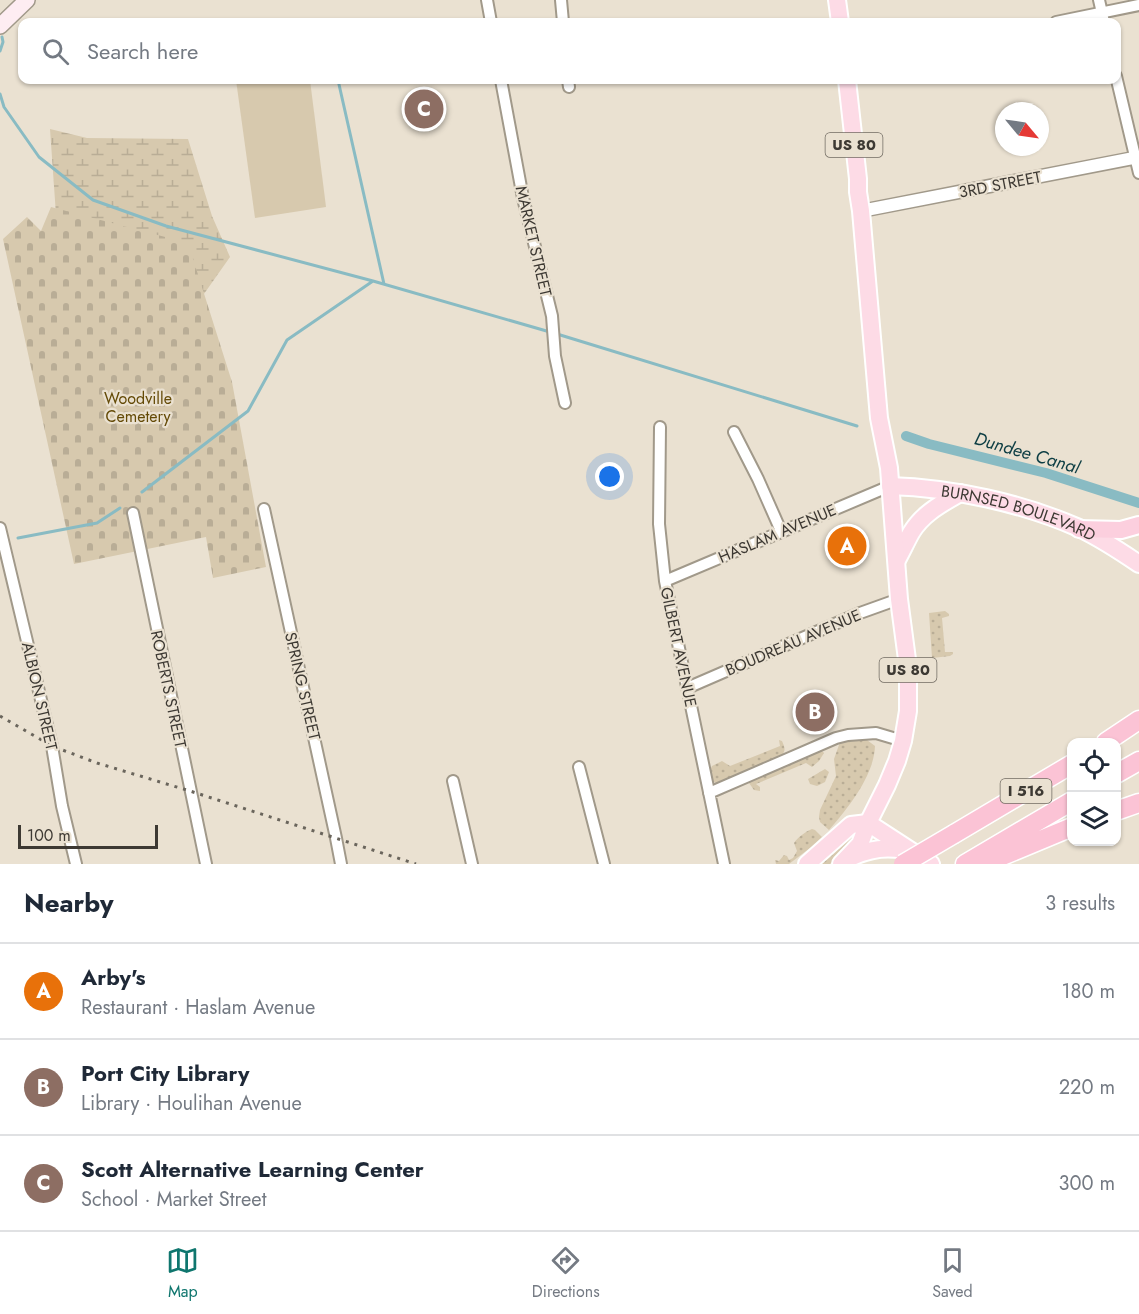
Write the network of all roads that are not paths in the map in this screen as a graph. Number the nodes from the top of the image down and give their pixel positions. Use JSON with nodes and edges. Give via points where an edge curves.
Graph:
{"nodes":[{"id":1,"x":27,"y":0,"type":"edge"},
{"id":2,"x":487,"y":0,"type":"edge"},
{"id":3,"x":561,"y":0,"type":"edge"},
{"id":4,"x":837,"y":0,"type":"edge"},
{"id":5,"x":1100,"y":0,"type":"edge"},
{"id":6,"x":1139,"y":5,"type":"edge"},
{"id":7,"x":490,"y":18,"type":"edge"},
{"id":8,"x":563,"y":18,"type":"edge"},
{"id":9,"x":839,"y":18,"type":"edge"},
{"id":10,"x":1103,"y":18,"type":"edge"},
{"id":11,"x":0,"y":26,"type":"edge"},
{"id":12,"x":502,"y":84,"type":"edge"},
{"id":13,"x":847,"y":84,"type":"edge"},
{"id":14,"x":1118,"y":84,"type":"edge"},
{"id":15,"x":1137,"y":157,"type":"edge"},
{"id":16,"x":1139,"y":173,"type":"edge"},
{"id":17,"x":861,"y":211,"type":"junction"},
{"id":18,"x":565,"y":403,"type":"dead end"},
{"id":19,"x":660,"y":428,"type":"dead end"},
{"id":20,"x":734,"y":432,"type":"dead end"},
{"id":21,"x":890,"y":486,"type":"junction"},
{"id":22,"x":960,"y":493,"type":"junction"},
{"id":23,"x":264,"y":509,"type":"dead end"},
{"id":24,"x":133,"y":513,"type":"dead end"},
{"id":25,"x":1139,"y":525,"type":"edge"},
{"id":26,"x":0,"y":528,"type":"edge"},
{"id":27,"x":1079,"y":528,"type":"junction"},
{"id":28,"x":781,"y":531,"type":"junction"},
{"id":29,"x":897,"y":561,"type":"junction"},
{"id":30,"x":1139,"y":564,"type":"edge"},
{"id":31,"x":665,"y":581,"type":"junction"},
{"id":32,"x":899,"y":599,"type":"junction"},
{"id":33,"x":687,"y":688,"type":"junction"},
{"id":34,"x":1139,"y":720,"type":"edge"},
{"id":35,"x":1139,"y":730,"type":"edge"},
{"id":36,"x":1112,"y":738,"type":"edge"},
{"id":37,"x":1121,"y":738,"type":"edge"},
{"id":38,"x":903,"y":741,"type":"junction"},
{"id":39,"x":1139,"y":761,"type":"edge"},
{"id":40,"x":1067,"y":766,"type":"edge"},
{"id":41,"x":579,"y":767,"type":"dead end"},
{"id":42,"x":1121,"y":771,"type":"edge"},
{"id":43,"x":453,"y":781,"type":"dead end"},
{"id":44,"x":709,"y":793,"type":"junction"},
{"id":45,"x":1139,"y":803,"type":"edge"},
{"id":46,"x":1067,"y":804,"type":"edge"},
{"id":47,"x":1121,"y":809,"type":"edge"},
{"id":48,"x":868,"y":823,"type":"junction"},
{"id":49,"x":1067,"y":829,"type":"edge"},
{"id":50,"x":987,"y":856,"type":"edge"},
{"id":51,"x":908,"y":858,"type":"edge"},
{"id":52,"x":842,"y":862,"type":"edge"},
{"id":53,"x":76,"y":864,"type":"edge"},
{"id":54,"x":206,"y":864,"type":"edge"},
{"id":55,"x":341,"y":864,"type":"edge"},
{"id":56,"x":472,"y":864,"type":"edge"},
{"id":57,"x":604,"y":864,"type":"edge"},
{"id":58,"x":724,"y":864,"type":"edge"},
{"id":59,"x":807,"y":864,"type":"edge"},
{"id":60,"x":931,"y":864,"type":"edge"},
{"id":61,"x":964,"y":864,"type":"edge"}],
"edges":[{"from":1,"to":11,"type":"main road"},
{"from":2,"to":7,"type":"street"},
{"from":3,"to":8,"type":"street"},
{"from":4,"to":9,"type":"main road"},
{"from":5,"to":10,"type":"street"},
{"from":6,"to":10,"type":"street"},
{"from":12,"to":18,"type":"street","name":"MARKET STREET","via":[[523,198],[552,316]]},
{"from":13,"to":17,"type":"main road","number":"US 80"},
{"from":14,"to":15,"type":"street"},
{"from":15,"to":16,"type":"street"},
{"from":15,"to":17,"type":"street","name":"3RD STREET"},
{"from":17,"to":21,"type":"main road","number":"US 80","via":[[879,418]]},
{"from":19,"to":31,"type":"street","name":"GILBERT AVENUE","via":[[659,524]]},
{"from":20,"to":28,"type":"street"},
{"from":21,"to":22,"type":"main road","name":"BURNSED BOULEVARD"},
{"from":21,"to":28,"type":"street","name":"HASLAM AVENUE"},
{"from":21,"to":29,"type":"main road","number":"US 80"},
{"from":22,"to":27,"type":"main road","name":"BURNSED BOULEVARD","via":[[1024,508]]},
{"from":22,"to":29,"type":"main road","via":[[917,524]]},
{"from":23,"to":55,"type":"street","name":"SPRING STREET"},
{"from":24,"to":54,"type":"street","name":"ROBERTS STREET"},
{"from":25,"to":27,"type":"highway","via":[[1121,530]]},
{"from":26,"to":53,"type":"street","name":"ALBION STREET"},
{"from":27,"to":30,"type":"main road","name":"BURNSED BOULEVARD"},
{"from":28,"to":31,"type":"street","name":"HASLAM AVENUE"},
{"from":29,"to":32,"type":"main road","number":"US 80"},
{"from":31,"to":33,"type":"street","name":"GILBERT AVENUE"},
{"from":32,"to":33,"type":"street","name":"BOUDREAU AVENUE"},
{"from":32,"to":38,"type":"main road","number":"US 80","via":[[909,682]]},
{"from":33,"to":44,"type":"street","name":"GILBERT AVENUE"},
{"from":34,"to":36,"type":"highway"},
{"from":35,"to":37,"type":"highway"},
{"from":38,"to":44,"type":"street","via":[[876,733],[842,736]]},
{"from":38,"to":48,"type":"main road","number":"US 80","via":[[891,777]]},
{"from":39,"to":42,"type":"highway"},
{"from":40,"to":51,"type":"highway","number":"I 516","bridge":true},
{"from":41,"to":57,"type":"street"},
{"from":43,"to":56,"type":"street"},
{"from":44,"to":58,"type":"street","name":"GILBERT AVENUE"},
{"from":45,"to":47,"type":"highway"},
{"from":46,"to":50,"type":"highway","number":"I 516"},
{"from":48,"to":51,"type":"main road"},
{"from":48,"to":52,"type":"main road","number":"US 80","via":[[860,844]]},
{"from":48,"to":59,"type":"main road","via":[[851,825]]},
{"from":49,"to":50,"type":"highway","via":[[1009,853]]},
{"from":50,"to":61,"type":"highway","number":"I 516"},
{"from":51,"to":52,"type":"main road","via":[[892,848],[878,848]]},
{"from":51,"to":60,"type":"main road"}]}
